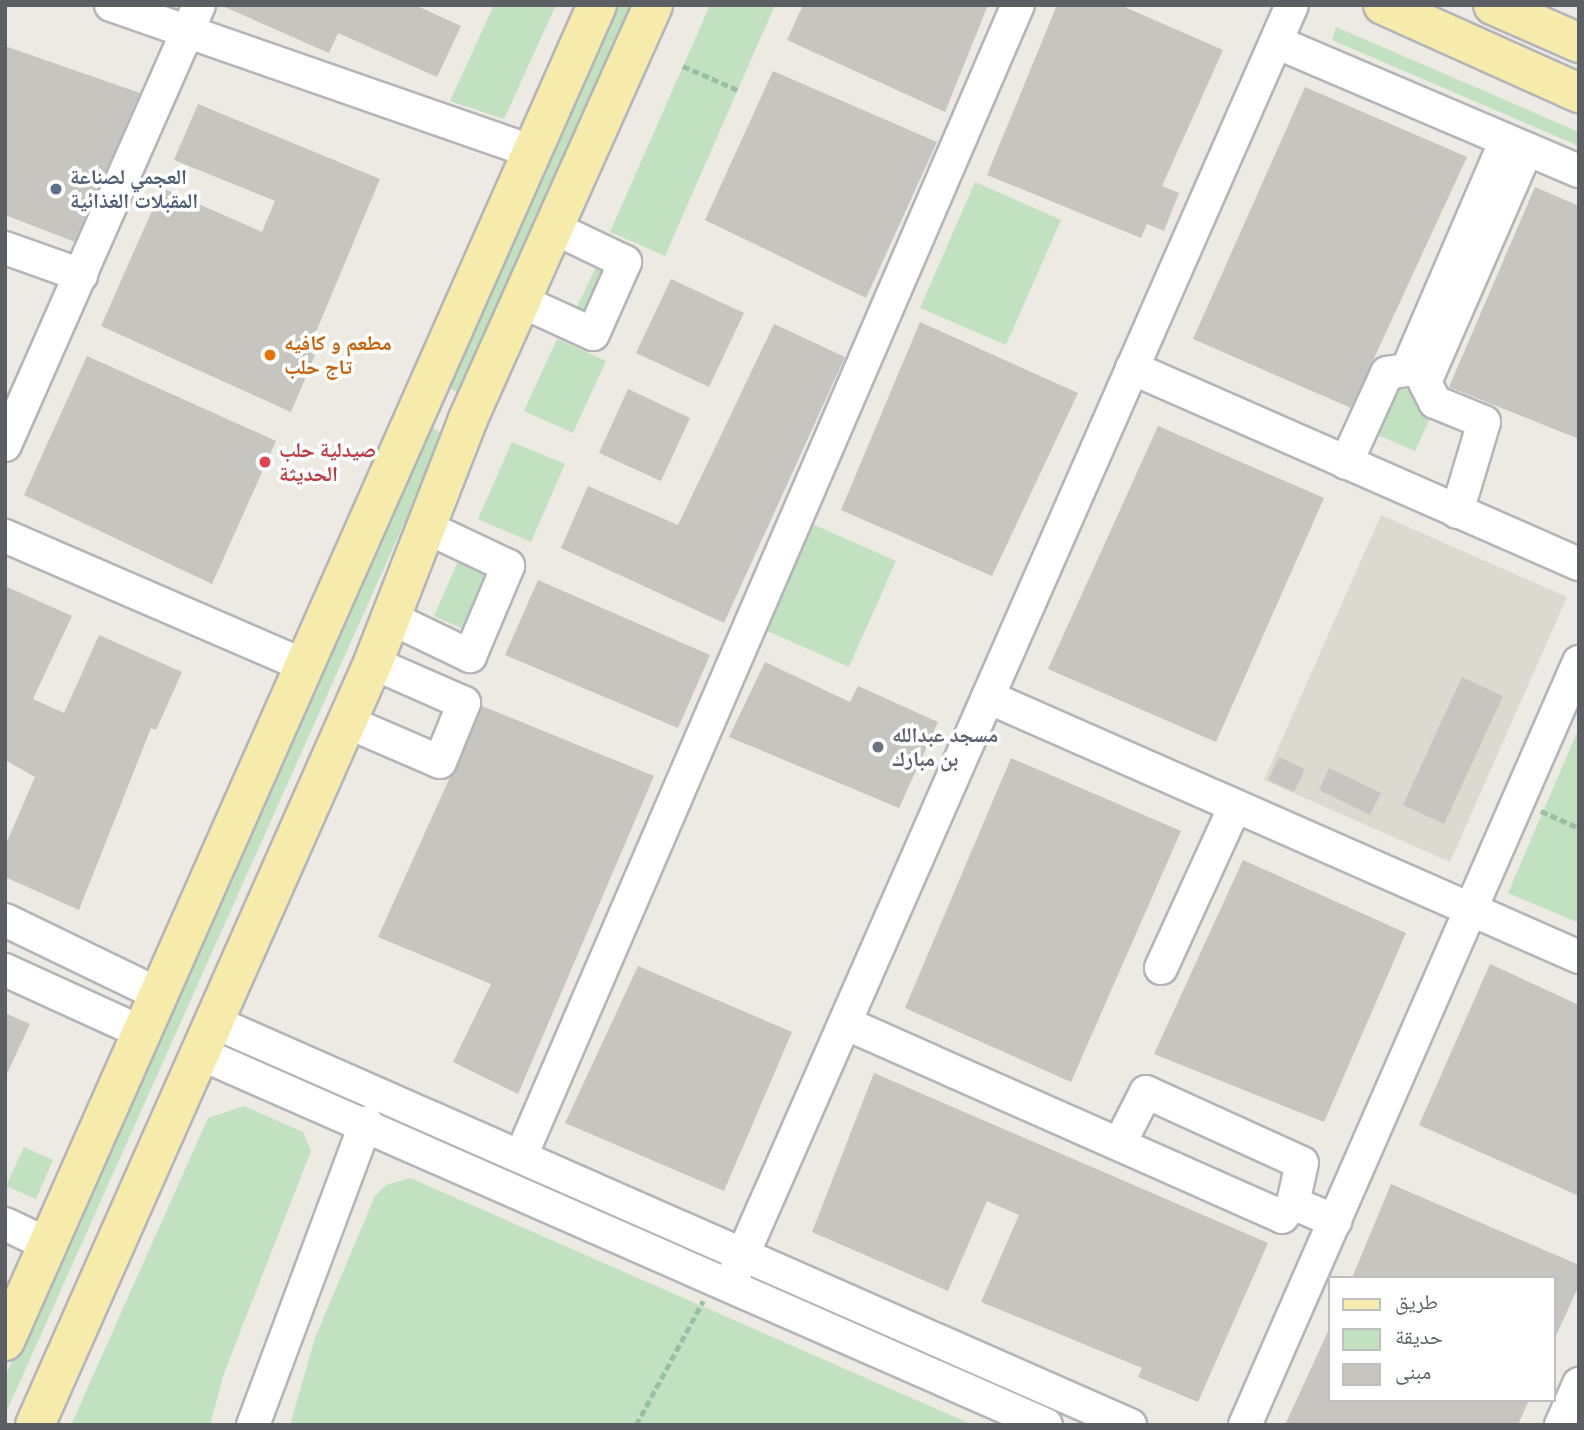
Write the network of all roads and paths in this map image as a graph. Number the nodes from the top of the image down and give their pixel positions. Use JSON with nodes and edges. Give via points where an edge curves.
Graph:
{"nodes":[{"id":1,"x":111,"y":5,"type":"edge"},
{"id":2,"x":597,"y":5,"type":"edge"},
{"id":3,"x":653,"y":5,"type":"edge"},
{"id":4,"x":1018,"y":5,"type":"edge"},
{"id":5,"x":1292,"y":5,"type":"edge"},
{"id":6,"x":1383,"y":5,"type":"edge"},
{"id":7,"x":1493,"y":5,"type":"edge"},
{"id":8,"x":159,"y":13,"type":"edge"},
{"id":9,"x":193,"y":18,"type":"edge"},
{"id":10,"x":1276,"y":42,"type":"junction"},
{"id":11,"x":1579,"y":43,"type":"edge"},
{"id":12,"x":683,"y":66,"type":"dead end"},
{"id":13,"x":738,"y":90,"type":"dead end"},
{"id":14,"x":1579,"y":93,"type":"edge"},
{"id":15,"x":1516,"y":144,"type":"junction"},
{"id":16,"x":532,"y":152,"type":"junction"},
{"id":17,"x":1579,"y":171,"type":"edge"},
{"id":18,"x":554,"y":228,"type":"junction"},
{"id":19,"x":5,"y":248,"type":"edge"},
{"id":20,"x":81,"y":275,"type":"junction"},
{"id":21,"x":521,"y":301,"type":"junction"},
{"id":22,"x":1132,"y":368,"type":"junction"},
{"id":23,"x":422,"y":398,"type":"junction"},
{"id":24,"x":468,"y":419,"type":"junction"},
{"id":25,"x":5,"y":445,"type":"edge"},
{"id":26,"x":1346,"y":463,"type":"junction"},
{"id":27,"x":1457,"y":512,"type":"junction"},
{"id":28,"x":430,"y":529,"type":"junction"},
{"id":29,"x":5,"y":536,"type":"edge"},
{"id":30,"x":1579,"y":565,"type":"edge"},
{"id":31,"x":391,"y":618,"type":"junction"},
{"id":32,"x":1579,"y":662,"type":"edge"},
{"id":33,"x":373,"y":663,"type":"junction"},
{"id":34,"x":303,"y":665,"type":"junction"},
{"id":35,"x":988,"y":697,"type":"junction"},
{"id":36,"x":345,"y":721,"type":"junction"},
{"id":37,"x":1514,"y":800,"type":"junction"},
{"id":38,"x":1235,"y":806,"type":"junction"},
{"id":39,"x":1579,"y":828,"type":"edge"},
{"id":40,"x":1469,"y":909,"type":"junction"},
{"id":41,"x":5,"y":920,"type":"edge"},
{"id":42,"x":1579,"y":957,"type":"edge"},
{"id":43,"x":1161,"y":968,"type":"dead end"},
{"id":44,"x":5,"y":970,"type":"edge"},
{"id":45,"x":156,"y":993,"type":"junction"},
{"id":46,"x":845,"y":1023,"type":"junction"},
{"id":47,"x":139,"y":1031,"type":"junction"},
{"id":48,"x":207,"y":1038,"type":"junction"},
{"id":49,"x":366,"y":1122,"type":"junction"},
{"id":50,"x":1120,"y":1143,"type":"junction"},
{"id":51,"x":522,"y":1156,"type":"junction"},
{"id":52,"x":1293,"y":1203,"type":"junction"},
{"id":53,"x":1335,"y":1221,"type":"junction"},
{"id":54,"x":5,"y":1224,"type":"edge"},
{"id":55,"x":47,"y":1244,"type":"junction"},
{"id":56,"x":743,"y":1254,"type":"junction"},
{"id":57,"x":730,"y":1284,"type":"junction"},
{"id":58,"x":8,"y":1327,"type":"edge"},
{"id":59,"x":1579,"y":1384,"type":"edge"},
{"id":60,"x":1013,"y":1418,"type":"edge"},
{"id":61,"x":35,"y":1425,"type":"edge"},
{"id":62,"x":253,"y":1425,"type":"edge"},
{"id":63,"x":636,"y":1425,"type":"edge"},
{"id":64,"x":1046,"y":1425,"type":"edge"},
{"id":65,"x":1130,"y":1425,"type":"edge"},
{"id":66,"x":1245,"y":1425,"type":"edge"},
{"id":67,"x":1561,"y":1425,"type":"edge"}],
"edges":[{"from":1,"to":8,"type":"street"},
{"from":2,"to":16,"type":"main road"},
{"from":3,"to":18,"type":"main road"},
{"from":4,"to":51,"type":"street"},
{"from":5,"to":10,"type":"street"},
{"from":6,"to":14,"type":"main road"},
{"from":7,"to":11,"type":"main road"},
{"from":8,"to":9,"type":"street"},
{"from":9,"to":16,"type":"street"},
{"from":9,"to":20,"type":"street"},
{"from":10,"to":15,"type":"street"},
{"from":10,"to":22,"type":"street"},
{"from":12,"to":13,"type":"path"},
{"from":15,"to":17,"type":"street"},
{"from":15,"to":26,"type":"street","via":[[1407,370],[1387,373]]},
{"from":15,"to":27,"type":"street","via":[[1425,383],[1435,402],[1485,422]]},
{"from":16,"to":23,"type":"main road"},
{"from":18,"to":21,"type":"main road"},
{"from":18,"to":21,"type":"street","via":[[625,262],[593,334]]},
{"from":19,"to":20,"type":"street"},
{"from":20,"to":25,"type":"street"},
{"from":21,"to":24,"type":"main road"},
{"from":22,"to":26,"type":"street"},
{"from":22,"to":35,"type":"street"},
{"from":23,"to":24,"type":"main road"},
{"from":23,"to":34,"type":"main road"},
{"from":24,"to":28,"type":"main road"},
{"from":26,"to":27,"type":"street"},
{"from":27,"to":30,"type":"street"},
{"from":28,"to":31,"type":"main road"},
{"from":28,"to":31,"type":"street","via":[[508,566],[470,656]]},
{"from":29,"to":34,"type":"street"},
{"from":31,"to":33,"type":"main road"},
{"from":32,"to":37,"type":"street"},
{"from":33,"to":36,"type":"main road"},
{"from":33,"to":36,"type":"street","via":[[464,703],[440,762]]},
{"from":34,"to":45,"type":"main road"},
{"from":35,"to":38,"type":"street"},
{"from":35,"to":46,"type":"street"},
{"from":36,"to":48,"type":"main road"},
{"from":37,"to":39,"type":"path"},
{"from":37,"to":40,"type":"street"},
{"from":38,"to":40,"type":"street"},
{"from":38,"to":43,"type":"street"},
{"from":40,"to":42,"type":"street"},
{"from":40,"to":53,"type":"street"},
{"from":41,"to":45,"type":"street"},
{"from":44,"to":47,"type":"street"},
{"from":45,"to":47,"type":"main road"},
{"from":46,"to":50,"type":"street"},
{"from":46,"to":56,"type":"street"},
{"from":47,"to":55,"type":"main road"},
{"from":48,"to":49,"type":"street"},
{"from":48,"to":51,"type":"street"},
{"from":48,"to":61,"type":"main road"},
{"from":49,"to":57,"type":"street"},
{"from":49,"to":62,"type":"street"},
{"from":50,"to":52,"type":"street","via":[[1282,1217]]},
{"from":50,"to":52,"type":"street","via":[[1146,1092],[1303,1163]]},
{"from":51,"to":56,"type":"street"},
{"from":52,"to":53,"type":"street"},
{"from":53,"to":66,"type":"street"},
{"from":54,"to":55,"type":"street"},
{"from":55,"to":58,"type":"main road"},
{"from":56,"to":57,"type":"street"},
{"from":56,"to":65,"type":"street"},
{"from":57,"to":60,"type":"street"},
{"from":57,"to":63,"type":"path","via":[[705,1299]]},
{"from":59,"to":67,"type":"street"},
{"from":60,"to":64,"type":"street"}]}
